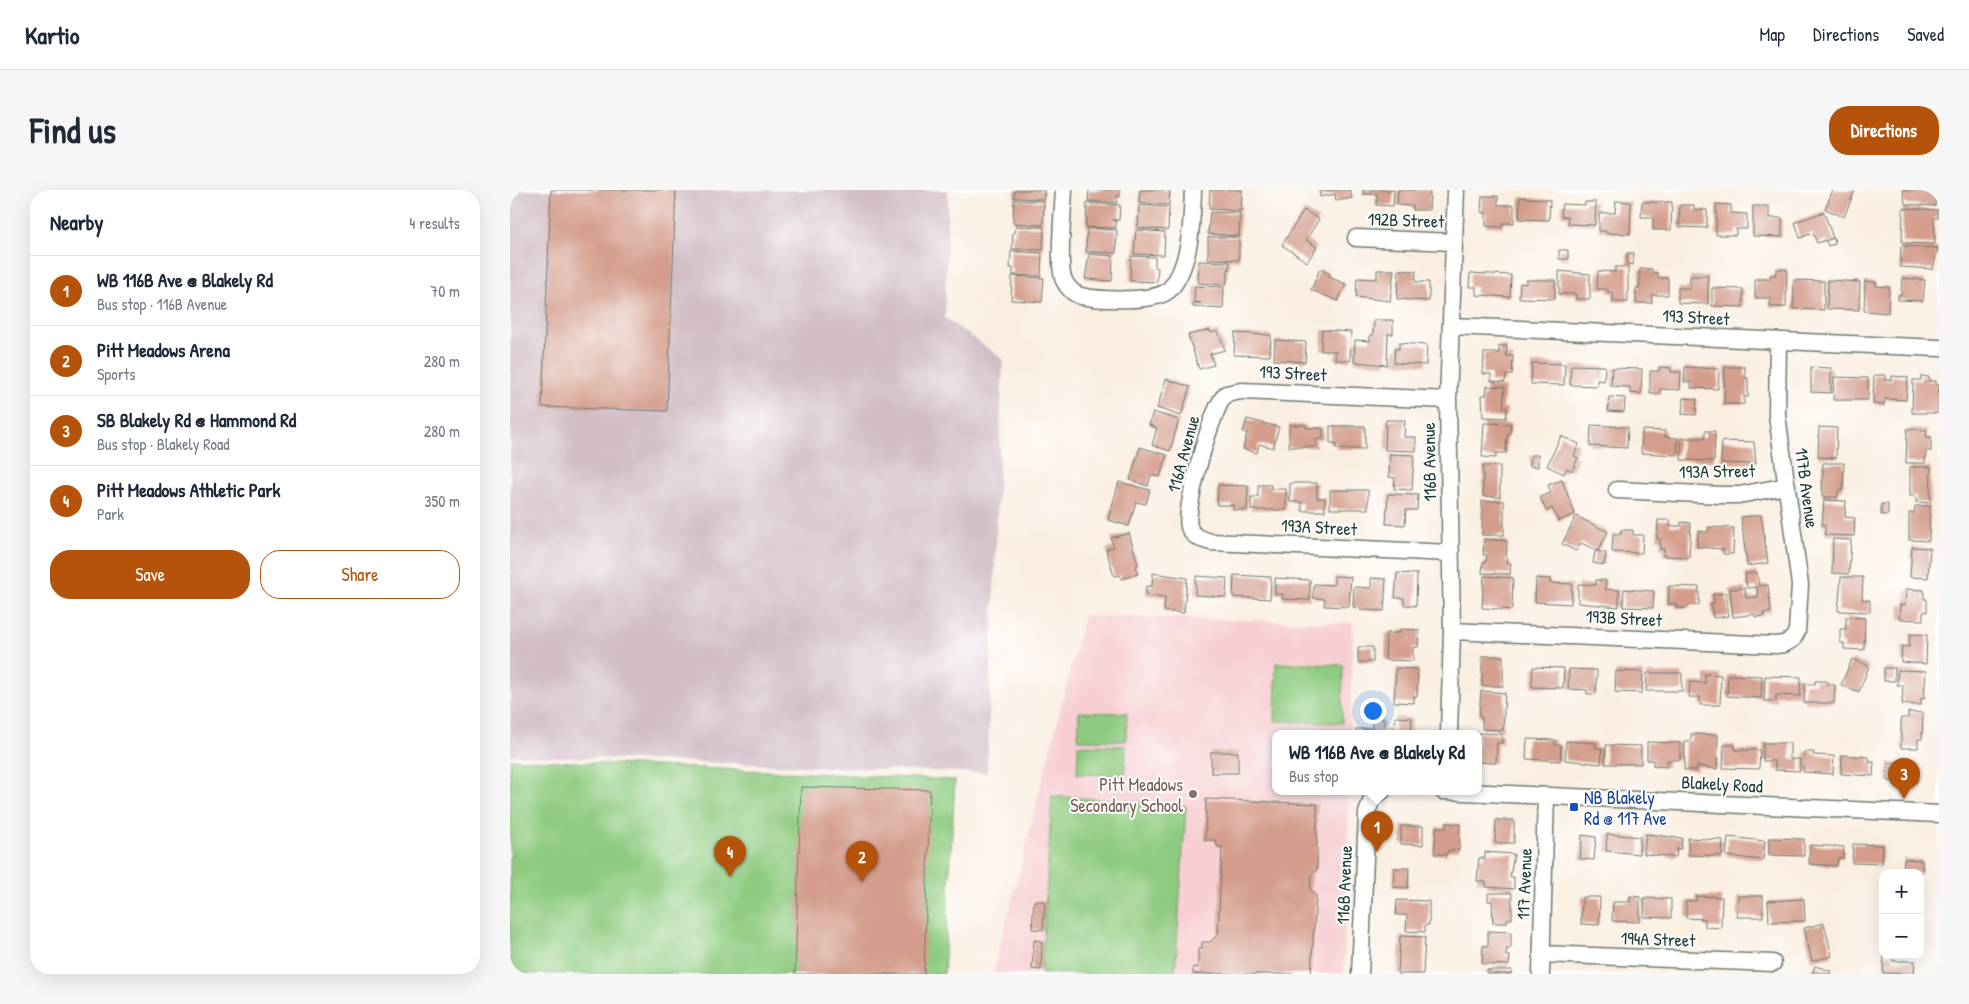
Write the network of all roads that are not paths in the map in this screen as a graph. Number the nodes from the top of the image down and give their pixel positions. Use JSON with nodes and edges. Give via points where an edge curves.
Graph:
{"nodes":[{"id":1,"x":1064,"y":190,"type":"edge"},
{"id":2,"x":1193,"y":190,"type":"edge"},
{"id":3,"x":1456,"y":190,"type":"edge"},
{"id":4,"x":1356,"y":238,"type":"dead end"},
{"id":5,"x":1454,"y":242,"type":"junction"},
{"id":6,"x":1452,"y":326,"type":"junction"},
{"id":7,"x":1778,"y":341,"type":"junction"},
{"id":8,"x":1939,"y":348,"type":"edge"},
{"id":9,"x":1226,"y":394,"type":"joint"},
{"id":10,"x":1448,"y":400,"type":"junction"},
{"id":11,"x":1787,"y":486,"type":"junction"},
{"id":12,"x":1617,"y":490,"type":"dead end"},
{"id":13,"x":1190,"y":529,"type":"joint"},
{"id":14,"x":1450,"y":553,"type":"junction"},
{"id":15,"x":1452,"y":630,"type":"junction"},
{"id":16,"x":1793,"y":639,"type":"joint"},
{"id":17,"x":1449,"y":730,"type":"edge"},
{"id":18,"x":1482,"y":793,"type":"edge"},
{"id":19,"x":1377,"y":795,"type":"edge"},
{"id":20,"x":1546,"y":796,"type":"junction"},
{"id":21,"x":1939,"y":814,"type":"edge"},
{"id":22,"x":1542,"y":954,"type":"junction"},
{"id":23,"x":1773,"y":963,"type":"dead end"},
{"id":24,"x":1360,"y":974,"type":"edge"},
{"id":25,"x":1541,"y":974,"type":"edge"}],
"edges":[{"from":1,"to":2,"type":"street","via":[[1063,278],[1080,296],[1117,298],[1152,298],[1162,295],[1174,285],[1190,238]]},
{"from":3,"to":5,"type":"street","name":"116B Avenue"},
{"from":4,"to":5,"type":"street","name":"192B Street"},
{"from":5,"to":6,"type":"street","name":"116B Avenue"},
{"from":6,"to":7,"type":"street","name":"193 Street"},
{"from":6,"to":10,"type":"street","name":"116B Avenue"},
{"from":7,"to":8,"type":"street","name":"193 Street"},
{"from":7,"to":11,"type":"street","name":"117B Avenue","via":[[1777,415]]},
{"from":9,"to":10,"type":"street","name":"193 Street","via":[[1241,391]]},
{"from":9,"to":13,"type":"street","name":"116A Avenue","via":[[1217,406],[1201,456],[1191,503]]},
{"from":10,"to":14,"type":"street","name":"116B Avenue"},
{"from":11,"to":12,"type":"street","name":"193A Street","via":[[1721,495]]},
{"from":11,"to":16,"type":"street","name":"117B Avenue","via":[[1800,585],[1799,622]]},
{"from":13,"to":14,"type":"street","name":"193A Street","via":[[1201,540],[1211,542]]},
{"from":14,"to":15,"type":"street","name":"116B Avenue"},
{"from":15,"to":16,"type":"street","name":"193B Street","via":[[1776,645]]},
{"from":15,"to":17,"type":"street","name":"116B Avenue"},
{"from":18,"to":20,"type":"street","name":"Blakely Road"},
{"from":19,"to":24,"type":"street","name":"116B Avenue","via":[[1366,821]]},
{"from":20,"to":21,"type":"street","name":"Blakely Road"},
{"from":20,"to":22,"type":"street","name":"117 Avenue"},
{"from":22,"to":23,"type":"street","name":"194A Street"},
{"from":22,"to":25,"type":"street","name":"117 Avenue"}]}
